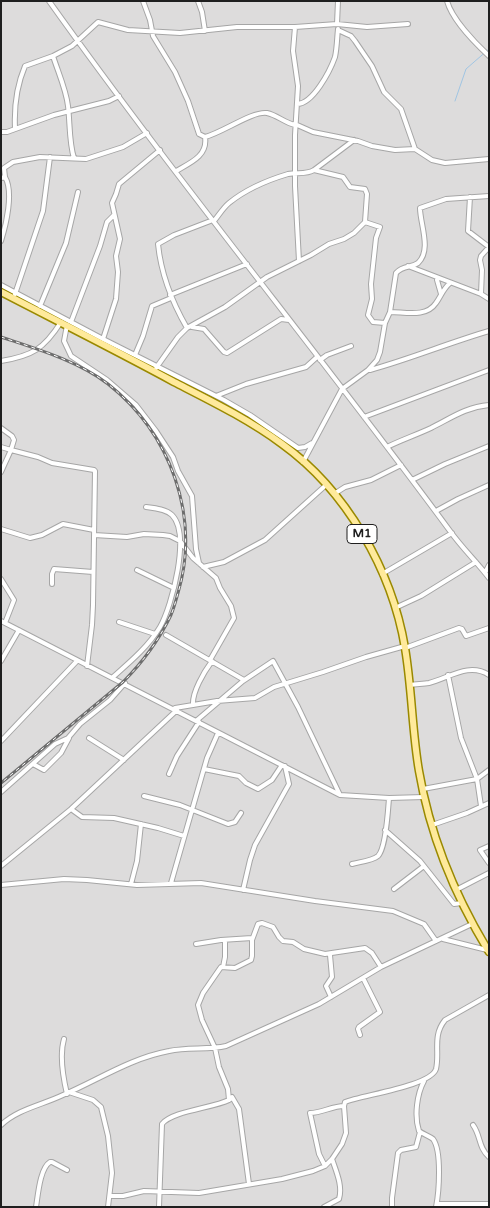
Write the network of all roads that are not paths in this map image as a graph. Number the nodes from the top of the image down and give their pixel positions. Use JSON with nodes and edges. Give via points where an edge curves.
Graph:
{"nodes":[{"id":1,"x":49,"y":1,"type":"edge"},
{"id":2,"x":143,"y":1,"type":"edge"},
{"id":3,"x":198,"y":1,"type":"edge"},
{"id":4,"x":338,"y":1,"type":"edge"},
{"id":5,"x":448,"y":1,"type":"edge"},
{"id":6,"x":337,"y":24,"type":"junction"},
{"id":7,"x":408,"y":24,"type":"dead end"},
{"id":8,"x":296,"y":27,"type":"junction"},
{"id":9,"x":338,"y":30,"type":"junction"},
{"id":10,"x":152,"y":31,"type":"junction"},
{"id":11,"x":205,"y":32,"type":"junction"},
{"id":12,"x":78,"y":41,"type":"junction"},
{"id":13,"x":53,"y":56,"type":"junction"},
{"id":14,"x":489,"y":56,"type":"edge"},
{"id":15,"x":119,"y":96,"type":"junction"},
{"id":16,"x":297,"y":104,"type":"junction"},
{"id":17,"x":68,"y":112,"type":"junction"},
{"id":18,"x":295,"y":125,"type":"junction"},
{"id":19,"x":15,"y":128,"type":"junction"},
{"id":20,"x":1,"y":132,"type":"edge"},
{"id":21,"x":147,"y":133,"type":"junction"},
{"id":22,"x":206,"y":137,"type":"junction"},
{"id":23,"x":354,"y":140,"type":"junction"},
{"id":24,"x":415,"y":149,"type":"junction"},
{"id":25,"x":160,"y":150,"type":"junction"},
{"id":26,"x":50,"y":157,"type":"junction"},
{"id":27,"x":74,"y":158,"type":"junction"},
{"id":28,"x":489,"y":159,"type":"edge"},
{"id":29,"x":314,"y":170,"type":"junction"},
{"id":30,"x":176,"y":171,"type":"junction"},
{"id":31,"x":295,"y":173,"type":"junction"},
{"id":32,"x":3,"y":177,"type":"edge"},
{"id":33,"x":78,"y":192,"type":"dead end"},
{"id":34,"x":489,"y":196,"type":"edge"},
{"id":35,"x":470,"y":197,"type":"junction"},
{"id":36,"x":114,"y":215,"type":"junction"},
{"id":37,"x":213,"y":220,"type":"junction"},
{"id":38,"x":365,"y":222,"type":"junction"},
{"id":39,"x":1,"y":241,"type":"edge"},
{"id":40,"x":489,"y":247,"type":"edge"},
{"id":41,"x":300,"y":261,"type":"junction"},
{"id":42,"x":246,"y":264,"type":"junction"},
{"id":43,"x":406,"y":266,"type":"junction"},
{"id":44,"x":438,"y":278,"type":"junction"},
{"id":45,"x":260,"y":282,"type":"junction"},
{"id":46,"x":450,"y":283,"type":"junction"},
{"id":47,"x":1,"y":285,"type":"edge"},
{"id":48,"x":1,"y":292,"type":"edge"},
{"id":49,"x":441,"y":294,"type":"junction"},
{"id":50,"x":481,"y":294,"type":"junction"},
{"id":51,"x":14,"y":295,"type":"junction"},
{"id":52,"x":171,"y":296,"type":"junction"},
{"id":53,"x":489,"y":299,"type":"edge"},
{"id":54,"x":40,"y":306,"type":"junction"},
{"id":55,"x":390,"y":312,"type":"junction"},
{"id":56,"x":289,"y":320,"type":"junction"},
{"id":57,"x":66,"y":323,"type":"junction"},
{"id":58,"x":385,"y":324,"type":"junction"},
{"id":59,"x":189,"y":328,"type":"junction"},
{"id":60,"x":489,"y":332,"type":"edge"},
{"id":61,"x":103,"y":340,"type":"junction"},
{"id":62,"x":351,"y":346,"type":"dead end"},
{"id":63,"x":135,"y":355,"type":"junction"},
{"id":64,"x":319,"y":358,"type":"junction"},
{"id":65,"x":1,"y":361,"type":"edge"},
{"id":66,"x":156,"y":369,"type":"junction"},
{"id":67,"x":368,"y":370,"type":"junction"},
{"id":68,"x":489,"y":370,"type":"edge"},
{"id":69,"x":342,"y":389,"type":"junction"},
{"id":70,"x":215,"y":396,"type":"junction"},
{"id":71,"x":489,"y":405,"type":"edge"},
{"id":72,"x":364,"y":417,"type":"junction"},
{"id":73,"x":1,"y":428,"type":"edge"},
{"id":74,"x":312,"y":443,"type":"junction"},
{"id":75,"x":489,"y":446,"type":"edge"},
{"id":76,"x":1,"y":447,"type":"edge"},
{"id":77,"x":387,"y":447,"type":"junction"},
{"id":78,"x":11,"y":450,"type":"junction"},
{"id":79,"x":303,"y":462,"type":"junction"},
{"id":80,"x":401,"y":465,"type":"junction"},
{"id":81,"x":1,"y":472,"type":"edge"},
{"id":82,"x":412,"y":480,"type":"junction"},
{"id":83,"x":326,"y":485,"type":"junction"},
{"id":84,"x":489,"y":485,"type":"edge"},
{"id":85,"x":334,"y":494,"type":"junction"},
{"id":86,"x":146,"y":507,"type":"dead end"},
{"id":87,"x":436,"y":512,"type":"junction"},
{"id":88,"x":1,"y":530,"type":"edge"},
{"id":89,"x":94,"y":532,"type":"junction"},
{"id":90,"x":452,"y":534,"type":"junction"},
{"id":91,"x":180,"y":542,"type":"junction"},
{"id":92,"x":476,"y":562,"type":"junction"},
{"id":93,"x":199,"y":563,"type":"junction"},
{"id":94,"x":489,"y":565,"type":"edge"},
{"id":95,"x":203,"y":567,"type":"junction"},
{"id":96,"x":137,"y":570,"type":"dead end"},
{"id":97,"x":93,"y":572,"type":"junction"},
{"id":98,"x":485,"y":573,"type":"junction"},
{"id":99,"x":382,"y":574,"type":"junction"},
{"id":100,"x":489,"y":578,"type":"edge"},
{"id":101,"x":1,"y":579,"type":"edge"},
{"id":102,"x":52,"y":584,"type":"dead end"},
{"id":103,"x":174,"y":588,"type":"junction"},
{"id":104,"x":395,"y":608,"type":"junction"},
{"id":105,"x":3,"y":622,"type":"edge"},
{"id":106,"x":119,"y":622,"type":"dead end"},
{"id":107,"x":489,"y":628,"type":"edge"},
{"id":108,"x":19,"y":630,"type":"junction"},
{"id":109,"x":154,"y":634,"type":"junction"},
{"id":110,"x":166,"y":634,"type":"dead end"},
{"id":111,"x":405,"y":647,"type":"junction"},
{"id":112,"x":1,"y":661,"type":"edge"},
{"id":113,"x":77,"y":661,"type":"junction"},
{"id":114,"x":211,"y":661,"type":"junction"},
{"id":115,"x":87,"y":666,"type":"junction"},
{"id":116,"x":448,"y":675,"type":"junction"},
{"id":117,"x":489,"y":675,"type":"edge"},
{"id":118,"x":112,"y":677,"type":"junction"},
{"id":119,"x":244,"y":680,"type":"junction"},
{"id":120,"x":125,"y":683,"type":"junction"},
{"id":121,"x":286,"y":683,"type":"junction"},
{"id":122,"x":409,"y":685,"type":"junction"},
{"id":123,"x":221,"y":701,"type":"junction"},
{"id":124,"x":193,"y":705,"type":"junction"},
{"id":125,"x":175,"y":709,"type":"junction"},
{"id":126,"x":198,"y":722,"type":"junction"},
{"id":127,"x":218,"y":733,"type":"junction"},
{"id":128,"x":70,"y":736,"type":"junction"},
{"id":129,"x":89,"y":738,"type":"dead end"},
{"id":130,"x":1,"y":741,"type":"edge"},
{"id":131,"x":124,"y":760,"type":"junction"},
{"id":132,"x":33,"y":764,"type":"junction"},
{"id":133,"x":283,"y":766,"type":"junction"},
{"id":134,"x":204,"y":769,"type":"junction"},
{"id":135,"x":489,"y":770,"type":"edge"},
{"id":136,"x":169,"y":774,"type":"dead end"},
{"id":137,"x":476,"y":779,"type":"junction"},
{"id":138,"x":423,"y":790,"type":"junction"},
{"id":139,"x":1,"y":792,"type":"edge"},
{"id":140,"x":340,"y":795,"type":"junction"},
{"id":141,"x":144,"y":796,"type":"dead end"},
{"id":142,"x":424,"y":797,"type":"junction"},
{"id":143,"x":389,"y":798,"type":"junction"},
{"id":144,"x":489,"y":802,"type":"edge"},
{"id":145,"x":481,"y":806,"type":"junction"},
{"id":146,"x":71,"y":810,"type":"junction"},
{"id":147,"x":193,"y":810,"type":"junction"},
{"id":148,"x":241,"y":813,"type":"dead end"},
{"id":149,"x":141,"y":824,"type":"junction"},
{"id":150,"x":432,"y":825,"type":"junction"},
{"id":151,"x":385,"y":830,"type":"junction"},
{"id":152,"x":184,"y":836,"type":"junction"},
{"id":153,"x":489,"y":846,"type":"edge"},
{"id":154,"x":489,"y":863,"type":"edge"},
{"id":155,"x":352,"y":864,"type":"dead end"},
{"id":156,"x":1,"y":866,"type":"edge"},
{"id":157,"x":424,"y":866,"type":"junction"},
{"id":158,"x":489,"y":873,"type":"edge"},
{"id":159,"x":172,"y":883,"type":"junction"},
{"id":160,"x":131,"y":884,"type":"junction"},
{"id":161,"x":1,"y":885,"type":"edge"},
{"id":162,"x":394,"y":889,"type":"dead end"},
{"id":163,"x":243,"y":890,"type":"junction"},
{"id":164,"x":456,"y":890,"type":"junction"},
{"id":165,"x":462,"y":903,"type":"junction"},
{"id":166,"x":472,"y":924,"type":"junction"},
{"id":167,"x":252,"y":938,"type":"junction"},
{"id":168,"x":443,"y":938,"type":"junction"},
{"id":169,"x":225,"y":940,"type":"junction"},
{"id":170,"x":436,"y":941,"type":"junction"},
{"id":171,"x":196,"y":944,"type":"dead end"},
{"id":172,"x":488,"y":951,"type":"edge"},
{"id":173,"x":330,"y":955,"type":"junction"},
{"id":174,"x":223,"y":967,"type":"junction"},
{"id":175,"x":381,"y":967,"type":"junction"},
{"id":176,"x":363,"y":978,"type":"junction"},
{"id":177,"x":489,"y":995,"type":"edge"},
{"id":178,"x":331,"y":997,"type":"junction"},
{"id":179,"x":360,"y":1035,"type":"dead end"},
{"id":180,"x":64,"y":1039,"type":"dead end"},
{"id":181,"x":215,"y":1048,"type":"junction"},
{"id":182,"x":424,"y":1081,"type":"junction"},
{"id":183,"x":68,"y":1093,"type":"junction"},
{"id":184,"x":230,"y":1099,"type":"junction"},
{"id":185,"x":344,"y":1106,"type":"junction"},
{"id":186,"x":1,"y":1125,"type":"edge"},
{"id":187,"x":473,"y":1125,"type":"dead end"},
{"id":188,"x":420,"y":1132,"type":"junction"},
{"id":189,"x":489,"y":1157,"type":"edge"},
{"id":190,"x":332,"y":1159,"type":"junction"},
{"id":191,"x":325,"y":1166,"type":"junction"},
{"id":192,"x":67,"y":1170,"type":"dead end"},
{"id":193,"x":249,"y":1184,"type":"junction"},
{"id":194,"x":159,"y":1191,"type":"junction"},
{"id":195,"x":110,"y":1196,"type":"junction"},
{"id":196,"x":489,"y":1204,"type":"edge"},
{"id":197,"x":436,"y":1205,"type":"edge"},
{"id":198,"x":326,"y":1206,"type":"edge"},
{"id":199,"x":36,"y":1207,"type":"edge"},
{"id":200,"x":108,"y":1207,"type":"edge"},
{"id":201,"x":159,"y":1207,"type":"edge"},
{"id":202,"x":392,"y":1207,"type":"edge"}],
"edges":[{"from":1,"to":12,"type":"street"},
{"from":2,"to":10,"type":"street"},
{"from":3,"to":11,"type":"street"},
{"from":4,"to":6,"type":"street"},
{"from":5,"to":14,"type":"street","via":[[450,11],[465,32]]},
{"from":6,"to":7,"type":"street","via":[[367,27]]},
{"from":6,"to":8,"type":"street"},
{"from":6,"to":9,"type":"street"},
{"from":8,"to":11,"type":"street","via":[[237,27]]},
{"from":8,"to":16,"type":"street","via":[[293,51],[298,80]]},
{"from":9,"to":16,"type":"street","via":[[337,48],[330,70],[308,101]]},
{"from":9,"to":24,"type":"street","via":[[351,36],[372,66],[384,92],[402,109]]},
{"from":10,"to":11,"type":"street"},
{"from":10,"to":12,"type":"street","via":[[128,30],[98,22]]},
{"from":10,"to":22,"type":"street","via":[[175,72],[199,134]]},
{"from":12,"to":13,"type":"street"},
{"from":12,"to":15,"type":"street"},
{"from":13,"to":17,"type":"street"},
{"from":13,"to":19,"type":"street","via":[[24,68],[14,112]]},
{"from":15,"to":17,"type":"street"},
{"from":15,"to":21,"type":"street"},
{"from":16,"to":18,"type":"street"},
{"from":17,"to":19,"type":"street"},
{"from":17,"to":27,"type":"street"},
{"from":18,"to":22,"type":"street","via":[[263,113]]},
{"from":18,"to":23,"type":"street","via":[[320,134]]},
{"from":18,"to":31,"type":"street"},
{"from":19,"to":20,"type":"street"},
{"from":21,"to":25,"type":"street"},
{"from":21,"to":27,"type":"street","via":[[123,147],[86,159]]},
{"from":22,"to":30,"type":"street","via":[[204,151]]},
{"from":23,"to":24,"type":"street","via":[[395,150]]},
{"from":23,"to":29,"type":"street"},
{"from":24,"to":28,"type":"street","via":[[432,160],[445,163]]},
{"from":25,"to":30,"type":"street"},
{"from":25,"to":36,"type":"street","via":[[119,184],[112,203]]},
{"from":26,"to":27,"type":"street"},
{"from":26,"to":32,"type":"street","via":[[13,162],[4,168]]},
{"from":26,"to":51,"type":"street","via":[[44,212]]},
{"from":29,"to":31,"type":"street"},
{"from":29,"to":38,"type":"street","via":[[343,177],[350,187],[365,189]]},
{"from":30,"to":37,"type":"street"},
{"from":31,"to":37,"type":"street","via":[[244,193]]},
{"from":31,"to":41,"type":"street"},
{"from":32,"to":39,"type":"street","via":[[9,185]]},
{"from":33,"to":54,"type":"street","via":[[66,243]]},
{"from":34,"to":35,"type":"street"},
{"from":35,"to":40,"type":"street","via":[[468,231]]},
{"from":35,"to":43,"type":"street","via":[[446,199],[420,208],[425,250],[418,262]]},
{"from":36,"to":57,"type":"street","via":[[107,222],[100,246]]},
{"from":36,"to":61,"type":"street","via":[[120,239],[116,256],[116,298]]},
{"from":37,"to":42,"type":"street"},
{"from":37,"to":52,"type":"street","via":[[158,243],[162,271]]},
{"from":38,"to":41,"type":"street","via":[[344,239]]},
{"from":38,"to":58,"type":"street","via":[[380,227],[368,315],[373,322]]},
{"from":40,"to":50,"type":"street","via":[[480,260]]},
{"from":41,"to":45,"type":"street"},
{"from":42,"to":45,"type":"street"},
{"from":42,"to":52,"type":"street"},
{"from":43,"to":44,"type":"street"},
{"from":43,"to":55,"type":"street","via":[[396,273]]},
{"from":44,"to":46,"type":"street"},
{"from":44,"to":49,"type":"street"},
{"from":45,"to":56,"type":"street"},
{"from":45,"to":59,"type":"street"},
{"from":46,"to":49,"type":"street"},
{"from":46,"to":50,"type":"street"},
{"from":47,"to":51,"type":"street"},
{"from":48,"to":51,"type":"main road","number":"M1"},
{"from":49,"to":55,"type":"street","via":[[432,308],[424,313]]},
{"from":50,"to":53,"type":"street"},
{"from":51,"to":54,"type":"street"},
{"from":51,"to":57,"type":"main road","number":"M1"},
{"from":52,"to":59,"type":"street"},
{"from":52,"to":63,"type":"street","via":[[152,306]]},
{"from":54,"to":57,"type":"street"},
{"from":55,"to":58,"type":"street"},
{"from":56,"to":59,"type":"street","via":[[281,319],[227,352],[204,329]]},
{"from":56,"to":64,"type":"street"},
{"from":57,"to":61,"type":"street"},
{"from":57,"to":65,"type":"street","via":[[31,354]]},
{"from":57,"to":66,"type":"main road","number":"M1"},
{"from":57,"to":93,"type":"street","via":[[64,341],[71,356],[108,380],[136,405],[173,457],[192,496]]},
{"from":58,"to":67,"type":"street","via":[[379,356]]},
{"from":59,"to":66,"type":"street","via":[[178,336]]},
{"from":60,"to":67,"type":"street"},
{"from":61,"to":63,"type":"street"},
{"from":62,"to":64,"type":"street"},
{"from":63,"to":66,"type":"street"},
{"from":64,"to":69,"type":"street"},
{"from":64,"to":70,"type":"street","via":[[306,367]]},
{"from":66,"to":70,"type":"street"},
{"from":66,"to":79,"type":"main road","number":"M1","via":[[256,426]]},
{"from":67,"to":69,"type":"street"},
{"from":68,"to":72,"type":"street"},
{"from":69,"to":72,"type":"street"},
{"from":69,"to":74,"type":"street"},
{"from":70,"to":74,"type":"street","via":[[298,448]]},
{"from":71,"to":77,"type":"street","via":[[461,411],[430,429]]},
{"from":72,"to":77,"type":"street"},
{"from":73,"to":78,"type":"street","via":[[14,440]]},
{"from":74,"to":79,"type":"street"},
{"from":75,"to":82,"type":"street"},
{"from":76,"to":78,"type":"street"},
{"from":77,"to":80,"type":"street"},
{"from":78,"to":81,"type":"street"},
{"from":78,"to":89,"type":"street","via":[[52,463],[94,470]]},
{"from":79,"to":83,"type":"main road","number":"M1"},
{"from":80,"to":82,"type":"street"},
{"from":80,"to":85,"type":"street"},
{"from":82,"to":87,"type":"street"},
{"from":83,"to":85,"type":"main road","number":"M1"},
{"from":83,"to":95,"type":"street","via":[[265,540],[224,562]]},
{"from":84,"to":87,"type":"street"},
{"from":85,"to":99,"type":"main road","number":"M1","via":[[360,530]]},
{"from":86,"to":91,"type":"street","via":[[172,515]]},
{"from":87,"to":90,"type":"street"},
{"from":88,"to":89,"type":"street","via":[[30,538],[63,524]]},
{"from":89,"to":91,"type":"street","via":[[127,537],[163,535]]},
{"from":89,"to":97,"type":"street"},
{"from":90,"to":92,"type":"street"},
{"from":90,"to":99,"type":"street"},
{"from":91,"to":93,"type":"street"},
{"from":91,"to":103,"type":"street"},
{"from":92,"to":98,"type":"street"},
{"from":92,"to":104,"type":"street"},
{"from":93,"to":95,"type":"street"},
{"from":94,"to":98,"type":"street"},
{"from":95,"to":114,"type":"street","via":[[216,578],[234,612],[233,623]]},
{"from":96,"to":103,"type":"street"},
{"from":97,"to":102,"type":"street","via":[[54,569]]},
{"from":97,"to":115,"type":"street"},
{"from":98,"to":100,"type":"street"},
{"from":99,"to":104,"type":"main road","number":"M1"},
{"from":101,"to":105,"type":"street","via":[[14,598]]},
{"from":103,"to":109,"type":"street"},
{"from":104,"to":111,"type":"main road","number":"M1"},
{"from":105,"to":108,"type":"street"},
{"from":106,"to":109,"type":"street"},
{"from":107,"to":111,"type":"street","via":[[466,636],[459,628]]},
{"from":108,"to":112,"type":"street"},
{"from":108,"to":113,"type":"street"},
{"from":109,"to":118,"type":"street","via":[[141,652]]},
{"from":110,"to":114,"type":"street"},
{"from":111,"to":121,"type":"street"},
{"from":111,"to":122,"type":"main road","number":"M1"},
{"from":113,"to":115,"type":"street"},
{"from":113,"to":130,"type":"street"},
{"from":114,"to":119,"type":"street"},
{"from":114,"to":124,"type":"street"},
{"from":115,"to":118,"type":"street"},
{"from":116,"to":117,"type":"street","via":[[476,670]]},
{"from":116,"to":122,"type":"street","via":[[431,682]]},
{"from":116,"to":137,"type":"street","via":[[461,738]]},
{"from":118,"to":120,"type":"street"},
{"from":119,"to":121,"type":"street","via":[[273,661]]},
{"from":119,"to":123,"type":"street"},
{"from":120,"to":125,"type":"street"},
{"from":120,"to":128,"type":"street"},
{"from":121,"to":123,"type":"street","via":[[255,698]]},
{"from":121,"to":140,"type":"street"},
{"from":122,"to":138,"type":"main road","number":"M1"},
{"from":123,"to":124,"type":"street"},
{"from":123,"to":126,"type":"street"},
{"from":124,"to":125,"type":"street"},
{"from":125,"to":126,"type":"street"},
{"from":125,"to":131,"type":"street"},
{"from":126,"to":127,"type":"street"},
{"from":126,"to":136,"type":"street"},
{"from":127,"to":133,"type":"street"},
{"from":127,"to":134,"type":"street"},
{"from":128,"to":132,"type":"street","via":[[55,744]]},
{"from":128,"to":132,"type":"street","via":[[62,752],[44,770]]},
{"from":129,"to":131,"type":"street"},
{"from":131,"to":146,"type":"street"},
{"from":132,"to":139,"type":"street"},
{"from":133,"to":134,"type":"street","via":[[272,780],[258,789],[239,776]]},
{"from":133,"to":140,"type":"street"},
{"from":133,"to":163,"type":"street","via":[[289,784],[256,845]]},
{"from":134,"to":147,"type":"street"},
{"from":135,"to":137,"type":"street"},
{"from":137,"to":138,"type":"street"},
{"from":137,"to":145,"type":"street"},
{"from":138,"to":142,"type":"main road","number":"M1"},
{"from":140,"to":143,"type":"street"},
{"from":141,"to":147,"type":"street"},
{"from":142,"to":143,"type":"street"},
{"from":142,"to":150,"type":"main road","number":"M1"},
{"from":143,"to":151,"type":"street"},
{"from":144,"to":145,"type":"street"},
{"from":145,"to":150,"type":"street"},
{"from":146,"to":149,"type":"street","via":[[82,817]]},
{"from":146,"to":156,"type":"street"},
{"from":147,"to":148,"type":"street","via":[[230,824]]},
{"from":147,"to":152,"type":"street"},
{"from":149,"to":152,"type":"street"},
{"from":149,"to":160,"type":"street"},
{"from":150,"to":164,"type":"main road","number":"M1"},
{"from":151,"to":155,"type":"street","via":[[382,850],[378,855]]},
{"from":151,"to":157,"type":"street"},
{"from":152,"to":159,"type":"street"},
{"from":153,"to":154,"type":"street","via":[[480,851]]},
{"from":157,"to":162,"type":"street"},
{"from":157,"to":165,"type":"street","via":[[454,904]]},
{"from":158,"to":164,"type":"street"},
{"from":159,"to":160,"type":"street"},
{"from":159,"to":163,"type":"street","via":[[201,883]]},
{"from":160,"to":161,"type":"street","via":[[64,880]]},
{"from":163,"to":170,"type":"street","via":[[393,912],[424,924]]},
{"from":164,"to":165,"type":"main road","number":"M1"},
{"from":165,"to":166,"type":"main road","number":"M1"},
{"from":166,"to":168,"type":"street"},
{"from":166,"to":172,"type":"main road","number":"M1"},
{"from":167,"to":169,"type":"street"},
{"from":167,"to":173,"type":"street","via":[[258,924],[264,923],[273,927],[283,941]]},
{"from":167,"to":174,"type":"street","via":[[251,960],[236,968]]},
{"from":168,"to":170,"type":"street"},
{"from":168,"to":172,"type":"street"},
{"from":169,"to":171,"type":"street"},
{"from":169,"to":174,"type":"street"},
{"from":170,"to":175,"type":"street"},
{"from":173,"to":175,"type":"street","via":[[365,948]]},
{"from":173,"to":178,"type":"street","via":[[332,977],[326,986]]},
{"from":174,"to":181,"type":"street","via":[[198,1005]]},
{"from":175,"to":176,"type":"street"},
{"from":176,"to":178,"type":"street"},
{"from":176,"to":179,"type":"street","via":[[380,1012],[359,1027]]},
{"from":177,"to":182,"type":"street","via":[[442,1024],[436,1045],[436,1069]]},
{"from":178,"to":181,"type":"street","via":[[226,1046]]},
{"from":180,"to":183,"type":"street","via":[[62,1063]]},
{"from":181,"to":183,"type":"street","via":[[158,1053],[122,1066]]},
{"from":181,"to":184,"type":"street"},
{"from":182,"to":185,"type":"street","via":[[353,1099]]},
{"from":182,"to":188,"type":"street","via":[[418,1094]]},
{"from":183,"to":186,"type":"street","via":[[12,1116]]},
{"from":183,"to":195,"type":"street","via":[[93,1100],[101,1107],[110,1145]]},
{"from":184,"to":193,"type":"street","via":[[239,1109]]},
{"from":184,"to":194,"type":"street","via":[[165,1120],[162,1124]]},
{"from":185,"to":190,"type":"street","via":[[346,1133]]},
{"from":185,"to":191,"type":"street","via":[[310,1113],[319,1154]]},
{"from":187,"to":189,"type":"street","via":[[480,1145]]},
{"from":188,"to":197,"type":"street","via":[[431,1138],[436,1146],[439,1173]]},
{"from":188,"to":202,"type":"street","via":[[416,1147],[398,1153]]},
{"from":190,"to":191,"type":"street"},
{"from":190,"to":198,"type":"street","via":[[341,1194],[339,1199]]},
{"from":191,"to":193,"type":"street","via":[[305,1174]]},
{"from":192,"to":199,"type":"street","via":[[50,1162],[46,1165]]},
{"from":193,"to":194,"type":"street","via":[[199,1193]]},
{"from":194,"to":195,"type":"street"},
{"from":194,"to":201,"type":"street"},
{"from":195,"to":200,"type":"street"},
{"from":196,"to":197,"type":"street"}]}
